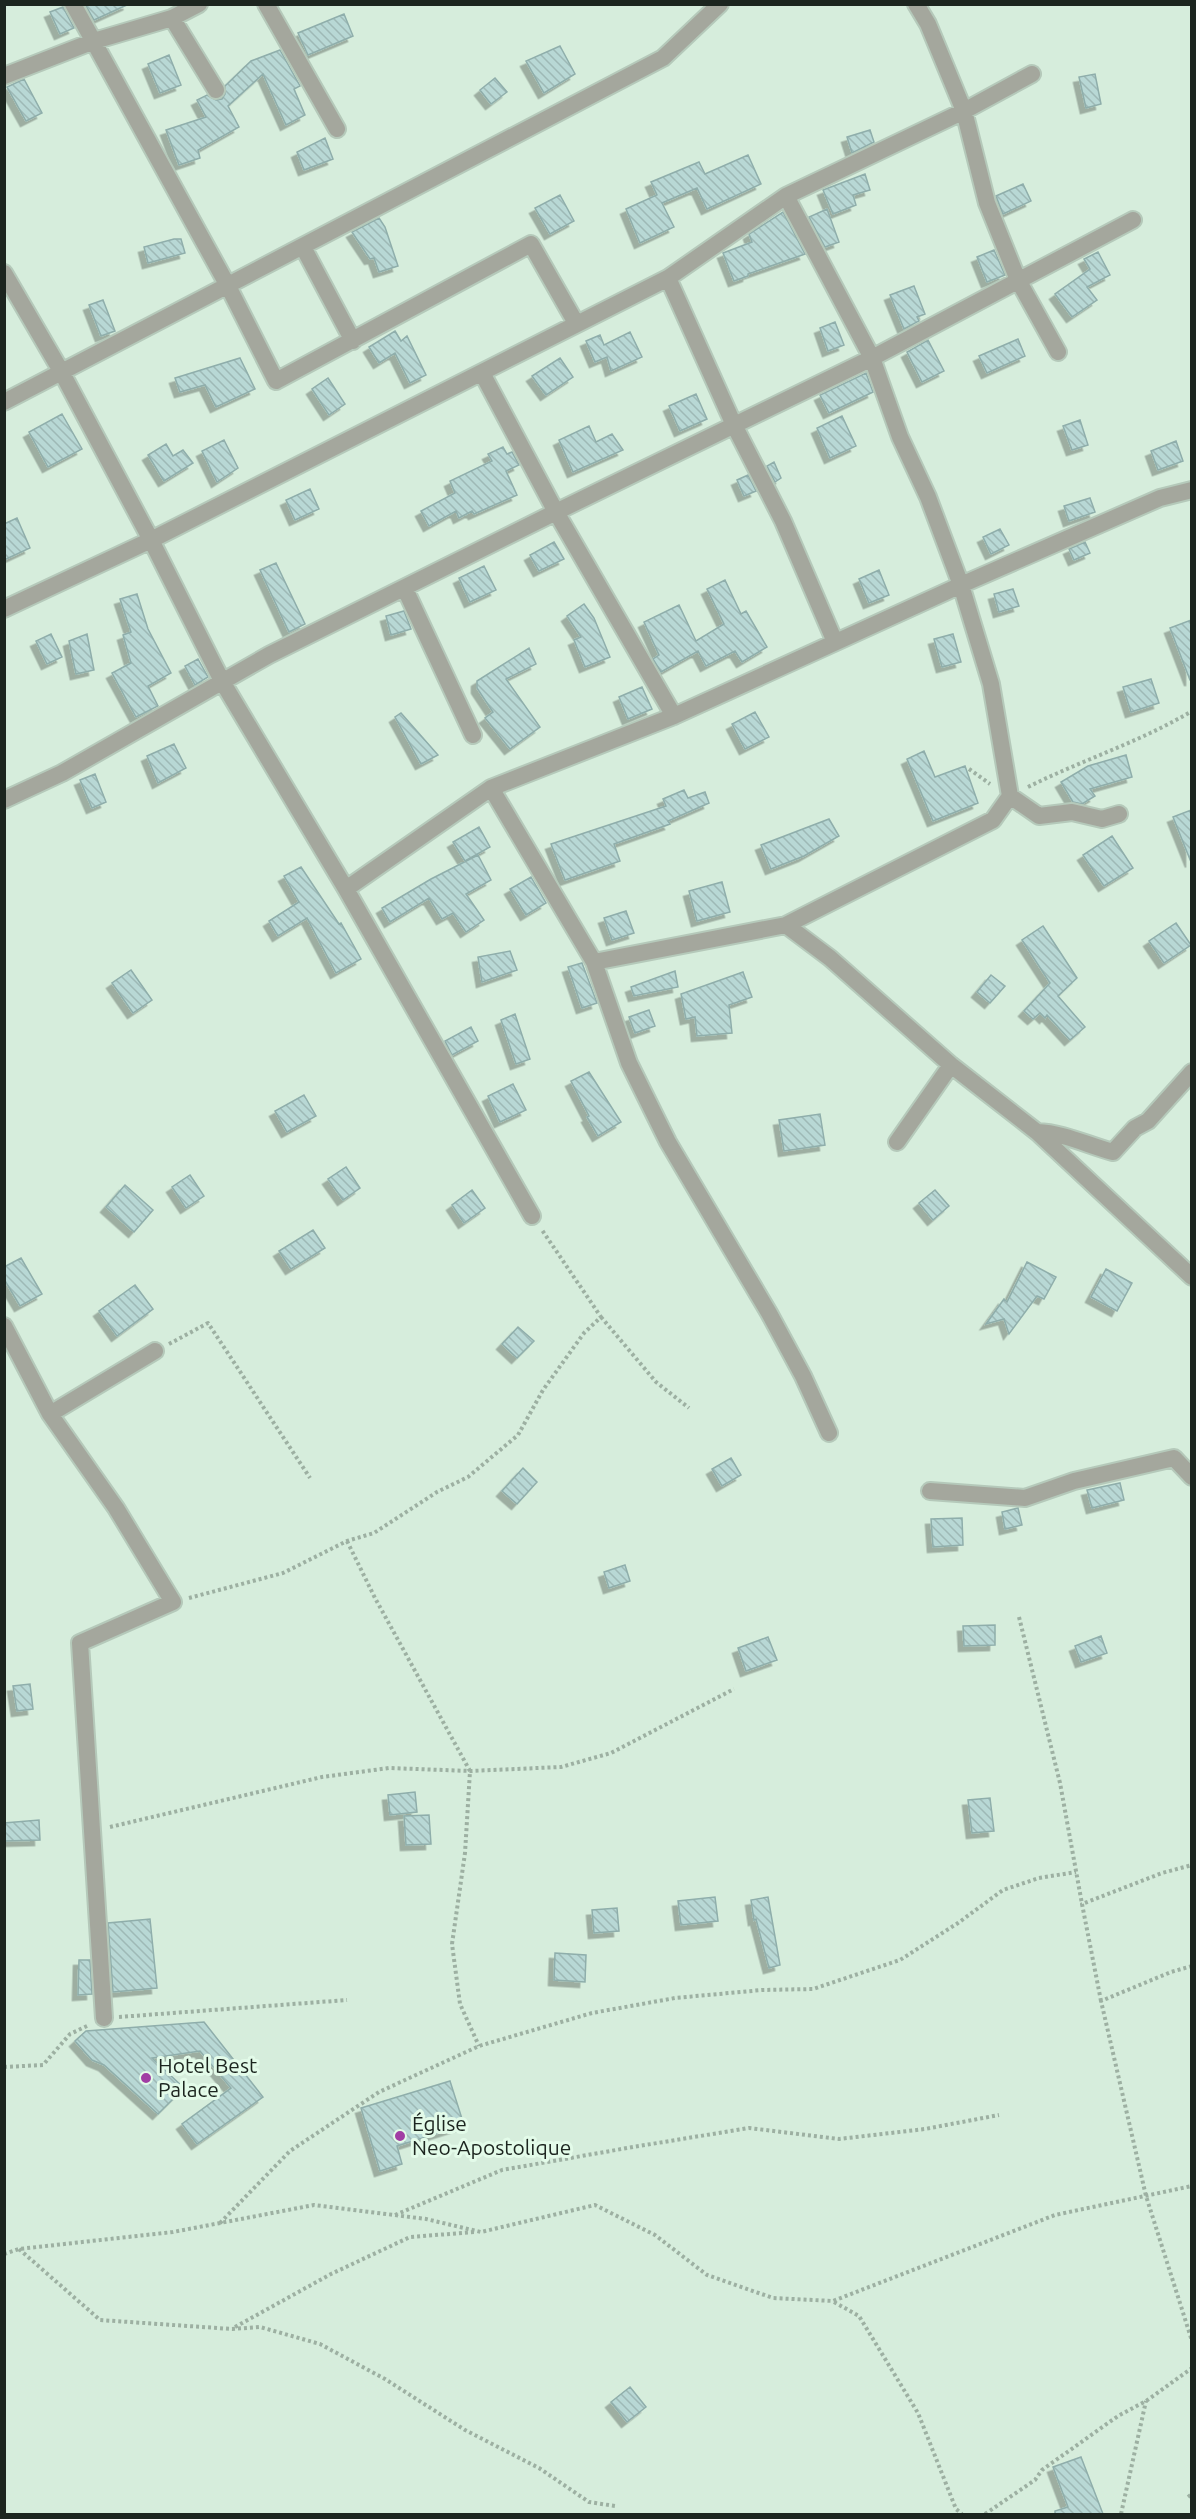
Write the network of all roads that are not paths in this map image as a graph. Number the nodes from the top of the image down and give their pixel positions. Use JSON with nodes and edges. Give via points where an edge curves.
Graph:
{"nodes":[{"id":1,"x":73,"y":4,"type":"edge"},
{"id":2,"x":199,"y":4,"type":"edge"},
{"id":3,"x":266,"y":4,"type":"edge"},
{"id":4,"x":720,"y":4,"type":"edge"},
{"id":5,"x":916,"y":4,"type":"edge"},
{"id":6,"x":172,"y":18,"type":"junction"},
{"id":7,"x":94,"y":40,"type":"junction"},
{"id":8,"x":1032,"y":74,"type":"dead end"},
{"id":9,"x":4,"y":76,"type":"edge"},
{"id":10,"x":216,"y":90,"type":"dead end"},
{"id":11,"x":964,"y":111,"type":"junction"},
{"id":12,"x":337,"y":129,"type":"dead end"},
{"id":13,"x":786,"y":196,"type":"junction"},
{"id":14,"x":1133,"y":220,"type":"dead end"},
{"id":15,"x":303,"y":247,"type":"junction"},
{"id":16,"x":4,"y":273,"type":"edge"},
{"id":17,"x":668,"y":278,"type":"junction"},
{"id":18,"x":1018,"y":280,"type":"junction"},
{"id":19,"x":228,"y":286,"type":"junction"},
{"id":20,"x":576,"y":323,"type":"junction"},
{"id":21,"x":353,"y":341,"type":"junction"},
{"id":22,"x":1058,"y":352,"type":"dead end"},
{"id":23,"x":872,"y":358,"type":"junction"},
{"id":24,"x":61,"y":371,"type":"junction"},
{"id":25,"x":482,"y":373,"type":"junction"},
{"id":26,"x":4,"y":402,"type":"edge"},
{"id":27,"x":734,"y":425,"type":"junction"},
{"id":28,"x":1191,"y":490,"type":"edge"},
{"id":29,"x":556,"y":512,"type":"junction"},
{"id":30,"x":152,"y":540,"type":"junction"},
{"id":31,"x":961,"y":585,"type":"junction"},
{"id":32,"x":405,"y":589,"type":"junction"},
{"id":33,"x":4,"y":609,"type":"edge"},
{"id":34,"x":835,"y":642,"type":"junction"},
{"id":35,"x":223,"y":683,"type":"junction"},
{"id":36,"x":674,"y":716,"type":"junction"},
{"id":37,"x":473,"y":735,"type":"dead end"},
{"id":38,"x":491,"y":788,"type":"junction"},
{"id":39,"x":1010,"y":796,"type":"junction"},
{"id":40,"x":4,"y":800,"type":"edge"},
{"id":41,"x":1119,"y":814,"type":"dead end"},
{"id":42,"x":346,"y":889,"type":"junction"},
{"id":43,"x":786,"y":925,"type":"junction"},
{"id":44,"x":594,"y":962,"type":"junction"},
{"id":45,"x":951,"y":1065,"type":"junction"},
{"id":46,"x":1191,"y":1072,"type":"edge"},
{"id":47,"x":1036,"y":1132,"type":"junction"},
{"id":48,"x":897,"y":1142,"type":"dead end"},
{"id":49,"x":532,"y":1216,"type":"road end"},
{"id":50,"x":1191,"y":1277,"type":"edge"},
{"id":51,"x":4,"y":1326,"type":"edge"},
{"id":52,"x":155,"y":1351,"type":"road end"},
{"id":53,"x":50,"y":1414,"type":"junction"},
{"id":54,"x":829,"y":1433,"type":"dead end"},
{"id":55,"x":1191,"y":1475,"type":"edge"},
{"id":56,"x":930,"y":1491,"type":"dead end"},
{"id":57,"x":104,"y":2018,"type":"road end"}],
"edges":[{"from":1,"to":7,"type":"street"},
{"from":2,"to":6,"type":"street"},
{"from":3,"to":12,"type":"street"},
{"from":4,"to":15,"type":"street","via":[[663,58]]},
{"from":5,"to":11,"type":"street"},
{"from":6,"to":7,"type":"street"},
{"from":6,"to":10,"type":"street"},
{"from":7,"to":9,"type":"street"},
{"from":7,"to":19,"type":"street"},
{"from":8,"to":11,"type":"street"},
{"from":11,"to":13,"type":"street"},
{"from":11,"to":18,"type":"street","via":[[987,203]]},
{"from":13,"to":17,"type":"street"},
{"from":13,"to":23,"type":"street"},
{"from":14,"to":18,"type":"street"},
{"from":15,"to":19,"type":"street"},
{"from":15,"to":21,"type":"street"},
{"from":16,"to":24,"type":"street"},
{"from":17,"to":20,"type":"street"},
{"from":17,"to":27,"type":"street"},
{"from":18,"to":22,"type":"street"},
{"from":18,"to":23,"type":"street"},
{"from":19,"to":21,"type":"street","via":[[276,381]]},
{"from":19,"to":24,"type":"street"},
{"from":20,"to":21,"type":"street","via":[[531,244]]},
{"from":20,"to":25,"type":"street"},
{"from":23,"to":27,"type":"street"},
{"from":23,"to":31,"type":"street"},
{"from":24,"to":26,"type":"street"},
{"from":24,"to":30,"type":"street"},
{"from":25,"to":29,"type":"street"},
{"from":25,"to":30,"type":"street"},
{"from":27,"to":29,"type":"street"},
{"from":27,"to":34,"type":"street","via":[[783,521]]},
{"from":28,"to":31,"type":"street","via":[[1160,498]]},
{"from":29,"to":32,"type":"street"},
{"from":29,"to":36,"type":"street"},
{"from":30,"to":33,"type":"street"},
{"from":30,"to":35,"type":"street"},
{"from":31,"to":34,"type":"street"},
{"from":31,"to":39,"type":"street","via":[[991,684]]},
{"from":32,"to":35,"type":"street","via":[[269,655]]},
{"from":32,"to":37,"type":"street"},
{"from":34,"to":36,"type":"street"},
{"from":35,"to":40,"type":"street","via":[[62,773]]},
{"from":35,"to":42,"type":"street"},
{"from":36,"to":38,"type":"street"},
{"from":38,"to":42,"type":"street"},
{"from":38,"to":44,"type":"street"},
{"from":39,"to":41,"type":"street","via":[[1039,816],[1072,812],[1102,819]]},
{"from":39,"to":43,"type":"street","via":[[993,820]]},
{"from":42,"to":49,"type":"street"},
{"from":43,"to":44,"type":"street"},
{"from":43,"to":45,"type":"street","via":[[830,958]]},
{"from":44,"to":54,"type":"street","via":[[629,1062],[668,1142],[769,1313]]},
{"from":45,"to":47,"type":"street"},
{"from":45,"to":48,"type":"street"},
{"from":46,"to":47,"type":"street","via":[[1148,1121],[1135,1128],[1113,1152],[1084,1141]]},
{"from":47,"to":50,"type":"street"},
{"from":51,"to":53,"type":"street"},
{"from":52,"to":53,"type":"street"},
{"from":53,"to":57,"type":"street","via":[[116,1508],[173,1602],[80,1643]]},
{"from":55,"to":56,"type":"street","via":[[1174,1458],[1074,1481],[1025,1498]]}]}
